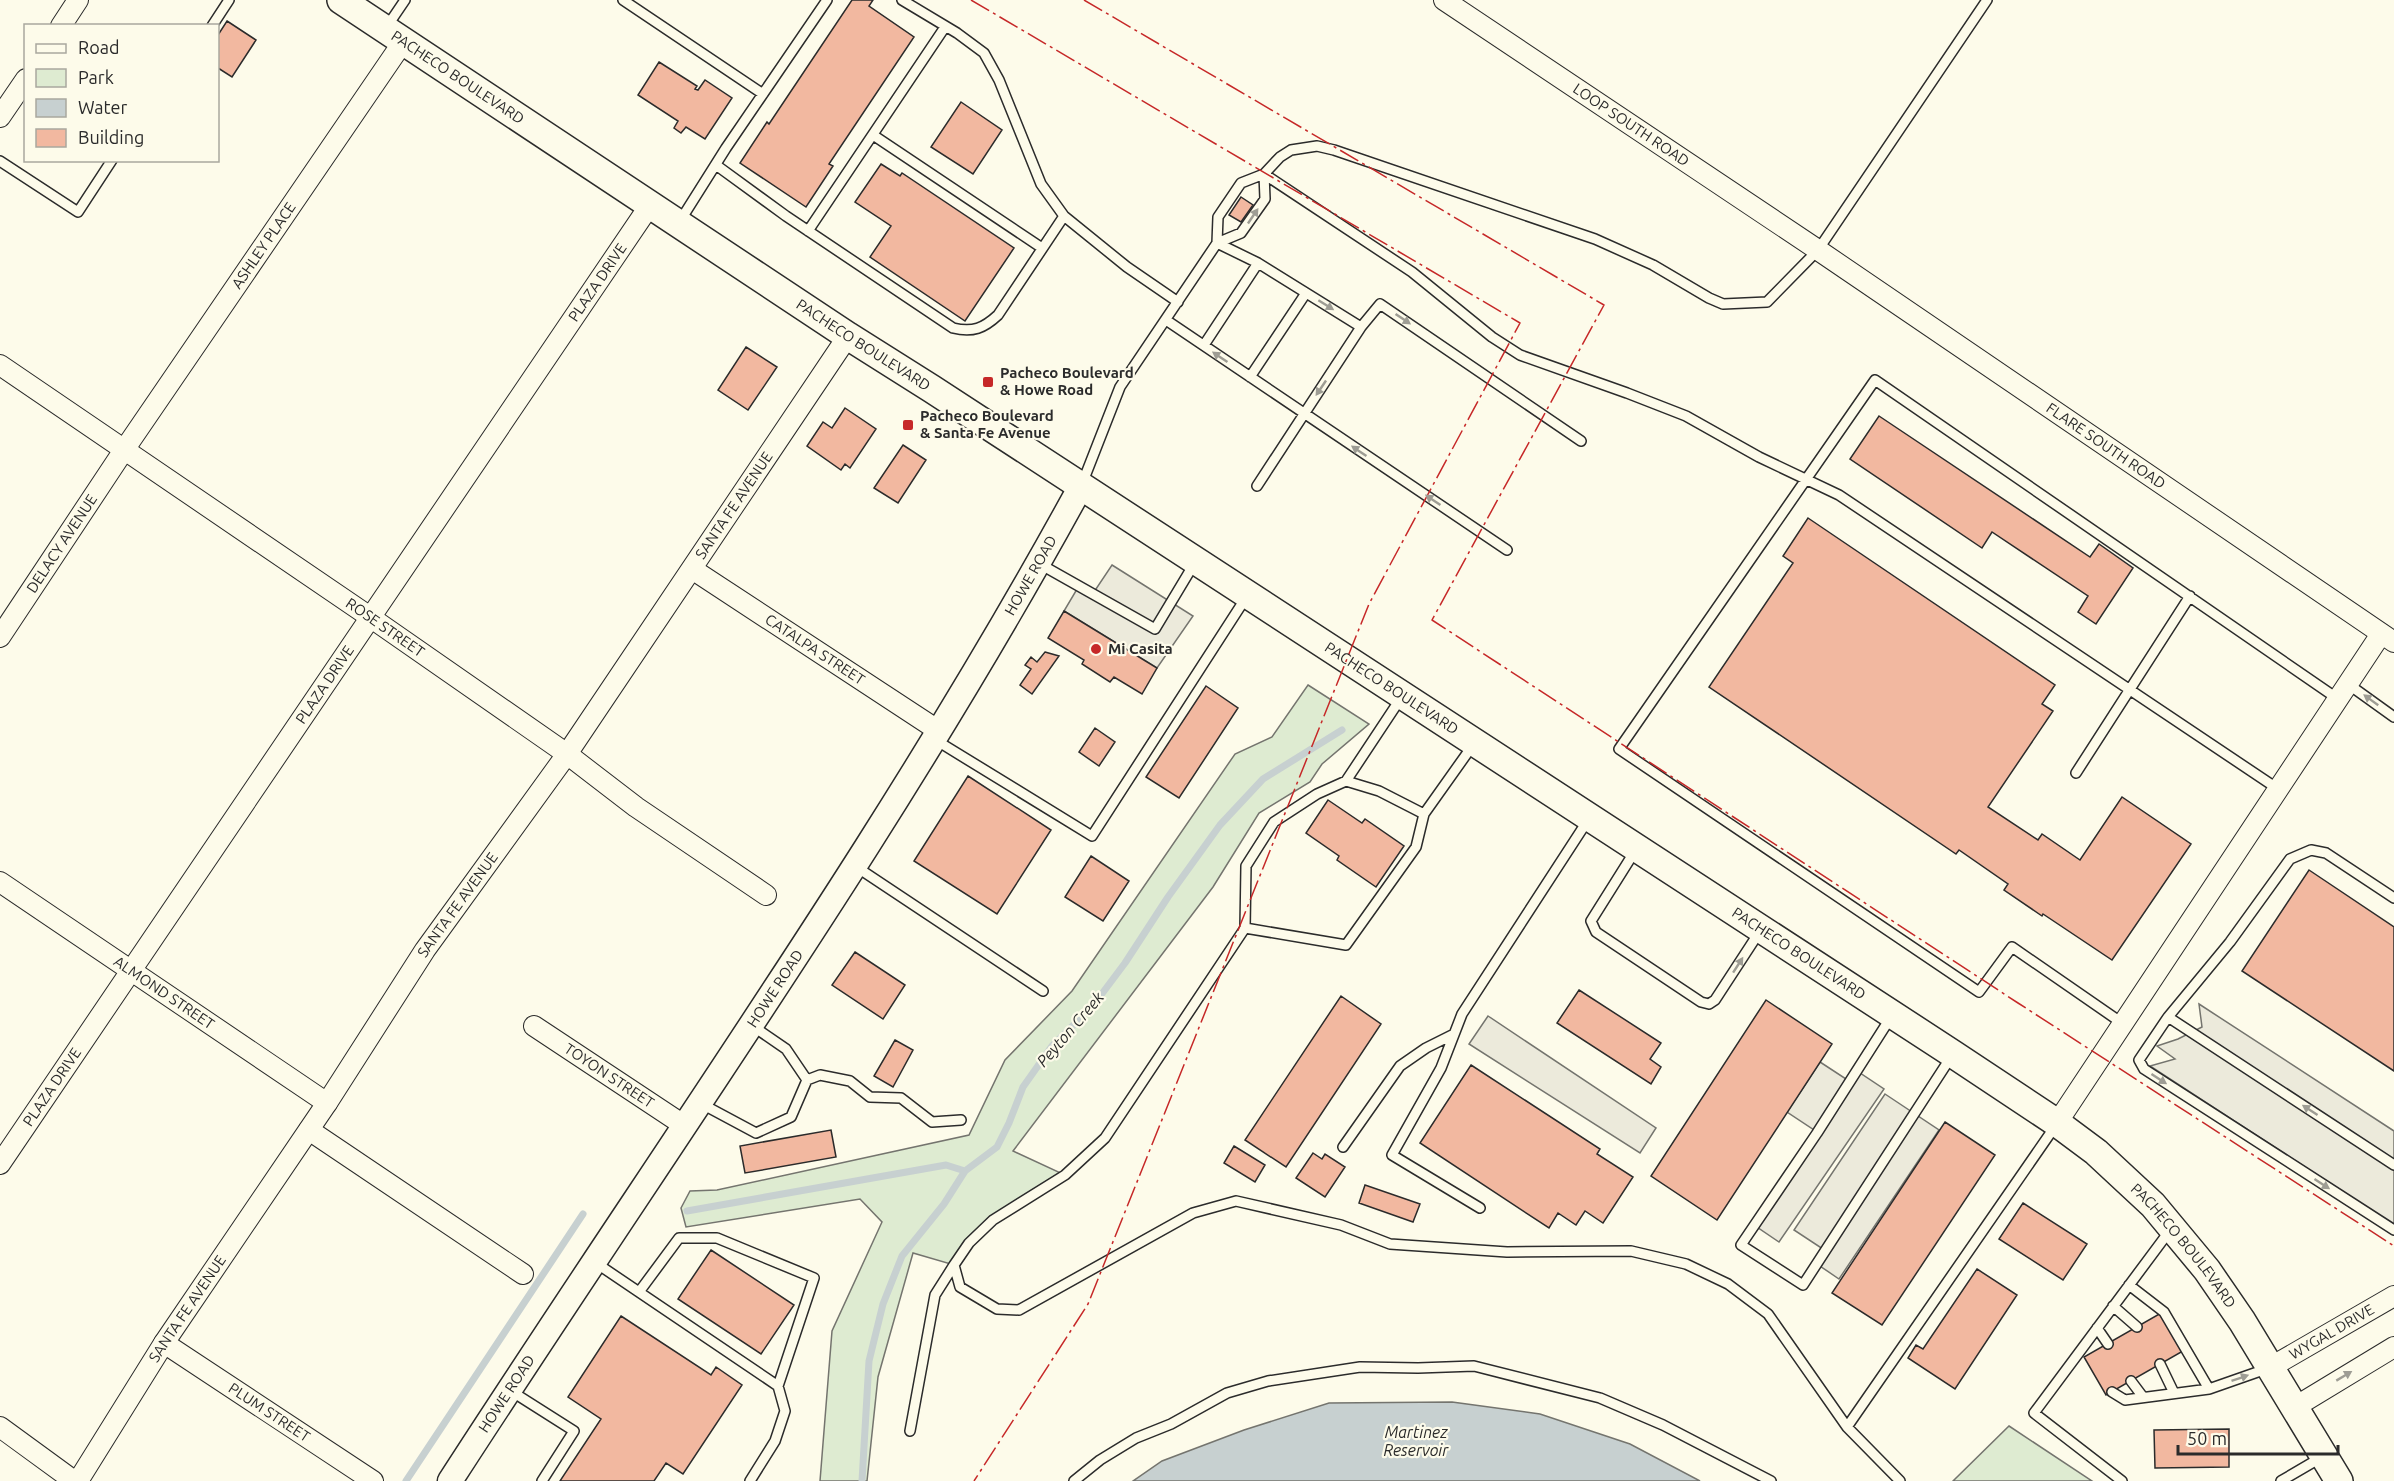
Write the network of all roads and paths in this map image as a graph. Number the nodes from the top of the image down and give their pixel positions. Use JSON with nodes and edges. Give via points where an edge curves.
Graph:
{"nodes":[{"id":1,"x":78,"y":0,"type":"edge"},
{"id":2,"x":229,"y":0,"type":"edge"},
{"id":3,"x":341,"y":0,"type":"edge"},
{"id":4,"x":405,"y":0,"type":"edge"},
{"id":5,"x":623,"y":0,"type":"edge"},
{"id":6,"x":827,"y":0,"type":"edge"},
{"id":7,"x":902,"y":0,"type":"edge"},
{"id":8,"x":1444,"y":0,"type":"edge"},
{"id":9,"x":1987,"y":0,"type":"edge"},
{"id":10,"x":62,"y":24,"type":"edge"},
{"id":11,"x":213,"y":24,"type":"edge"},
{"id":12,"x":945,"y":27,"type":"junction"},
{"id":13,"x":394,"y":36,"type":"junction"},
{"id":14,"x":24,"y":82,"type":"edge"},
{"id":15,"x":763,"y":94,"type":"junction"},
{"id":16,"x":0,"y":117,"type":"edge"},
{"id":17,"x":873,"y":135,"type":"junction"},
{"id":18,"x":0,"y":161,"type":"edge"},
{"id":19,"x":111,"y":162,"type":"edge"},
{"id":20,"x":716,"y":165,"type":"junction"},
{"id":21,"x":1264,"y":174,"type":"junction"},
{"id":22,"x":650,"y":205,"type":"junction"},
{"id":23,"x":1064,"y":216,"type":"junction"},
{"id":24,"x":678,"y":223,"type":"junction"},
{"id":25,"x":808,"y":231,"type":"junction"},
{"id":26,"x":1217,"y":243,"type":"junction"},
{"id":27,"x":1042,"y":248,"type":"junction"},
{"id":28,"x":1818,"y":250,"type":"junction"},
{"id":29,"x":1258,"y":263,"type":"junction"},
{"id":30,"x":1306,"y":293,"type":"junction"},
{"id":31,"x":1178,"y":302,"type":"junction"},
{"id":32,"x":1166,"y":320,"type":"junction"},
{"id":33,"x":1361,"y":327,"type":"junction"},
{"id":34,"x":848,"y":336,"type":"junction"},
{"id":35,"x":1204,"y":345,"type":"junction"},
{"id":36,"x":0,"y":365,"type":"edge"},
{"id":37,"x":1250,"y":376,"type":"junction"},
{"id":38,"x":1304,"y":413,"type":"junction"},
{"id":39,"x":1581,"y":441,"type":"dead end"},
{"id":40,"x":124,"y":450,"type":"junction"},
{"id":41,"x":1806,"y":479,"type":"junction"},
{"id":42,"x":1081,"y":486,"type":"junction"},
{"id":43,"x":1257,"y":486,"type":"dead end"},
{"id":44,"x":1507,"y":550,"type":"dead end"},
{"id":45,"x":1197,"y":561,"type":"junction"},
{"id":46,"x":1038,"y":562,"type":"junction"},
{"id":47,"x":692,"y":569,"type":"junction"},
{"id":48,"x":1248,"y":594,"type":"junction"},
{"id":49,"x":2190,"y":596,"type":"junction"},
{"id":50,"x":370,"y":617,"type":"junction"},
{"id":51,"x":0,"y":637,"type":"edge"},
{"id":52,"x":2388,"y":638,"type":"edge"},
{"id":53,"x":2131,"y":690,"type":"junction"},
{"id":54,"x":2343,"y":691,"type":"junction"},
{"id":55,"x":1402,"y":696,"type":"junction"},
{"id":56,"x":2394,"y":717,"type":"edge"},
{"id":57,"x":937,"y":735,"type":"junction"},
{"id":58,"x":1474,"y":743,"type":"junction"},
{"id":59,"x":567,"y":754,"type":"junction"},
{"id":60,"x":2076,"y":773,"type":"dead end"},
{"id":61,"x":1346,"y":781,"type":"junction"},
{"id":62,"x":2278,"y":789,"type":"junction"},
{"id":63,"x":1424,"y":814,"type":"junction"},
{"id":64,"x":1589,"y":818,"type":"junction"},
{"id":65,"x":1636,"y":849,"type":"junction"},
{"id":66,"x":855,"y":866,"type":"junction"},
{"id":67,"x":0,"y":882,"type":"edge"},
{"id":68,"x":766,"y":895,"type":"dead end"},
{"id":69,"x":2394,"y":898,"type":"edge"},
{"id":70,"x":1245,"y":928,"type":"junction"},
{"id":71,"x":1761,"y":929,"type":"junction"},
{"id":72,"x":130,"y":970,"type":"junction"},
{"id":73,"x":1043,"y":991,"type":"dead end"},
{"id":74,"x":1892,"y":1015,"type":"junction"},
{"id":75,"x":2168,"y":1017,"type":"junction"},
{"id":76,"x":2122,"y":1023,"type":"junction"},
{"id":77,"x":751,"y":1025,"type":"junction"},
{"id":78,"x":534,"y":1026,"type":"dead end"},
{"id":79,"x":1454,"y":1034,"type":"junction"},
{"id":80,"x":1953,"y":1054,"type":"junction"},
{"id":81,"x":807,"y":1080,"type":"junction"},
{"id":82,"x":327,"y":1103,"type":"junction"},
{"id":83,"x":700,"y":1103,"type":"junction"},
{"id":84,"x":961,"y":1120,"type":"dead end"},
{"id":85,"x":2057,"y":1123,"type":"junction"},
{"id":86,"x":685,"y":1126,"type":"junction"},
{"id":87,"x":309,"y":1130,"type":"junction"},
{"id":88,"x":1343,"y":1147,"type":"dead end"},
{"id":89,"x":0,"y":1164,"type":"edge"},
{"id":90,"x":2394,"y":1165,"type":"edge"},
{"id":91,"x":1480,"y":1208,"type":"dead end"},
{"id":92,"x":2173,"y":1228,"type":"junction"},
{"id":93,"x":2394,"y":1230,"type":"edge"},
{"id":94,"x":594,"y":1262,"type":"junction"},
{"id":95,"x":954,"y":1265,"type":"junction"},
{"id":96,"x":523,"y":1274,"type":"dead end"},
{"id":97,"x":2129,"y":1285,"type":"junction"},
{"id":98,"x":639,"y":1292,"type":"junction"},
{"id":99,"x":2394,"y":1296,"type":"edge"},
{"id":100,"x":2113,"y":1306,"type":"junction"},
{"id":101,"x":2097,"y":1328,"type":"junction"},
{"id":102,"x":2137,"y":1328,"type":"dead end"},
{"id":103,"x":164,"y":1343,"type":"junction"},
{"id":104,"x":2084,"y":1344,"type":"junction"},
{"id":105,"x":2108,"y":1344,"type":"dead end"},
{"id":106,"x":2394,"y":1347,"type":"edge"},
{"id":107,"x":2089,"y":1354,"type":"dead end"},
{"id":108,"x":2160,"y":1365,"type":"dead end"},
{"id":109,"x":2271,"y":1367,"type":"junction"},
{"id":110,"x":2131,"y":1381,"type":"dead end"},
{"id":111,"x":778,"y":1386,"type":"junction"},
{"id":112,"x":2209,"y":1389,"type":"junction"},
{"id":113,"x":509,"y":1390,"type":"junction"},
{"id":114,"x":2112,"y":1392,"type":"dead end"},
{"id":115,"x":2174,"y":1394,"type":"junction"},
{"id":116,"x":2143,"y":1397,"type":"junction"},
{"id":117,"x":2295,"y":1407,"type":"junction"},
{"id":118,"x":0,"y":1427,"type":"edge"},
{"id":119,"x":1847,"y":1427,"type":"junction"},
{"id":120,"x":910,"y":1431,"type":"dead end"},
{"id":121,"x":2324,"y":1456,"type":"junction"},
{"id":122,"x":76,"y":1481,"type":"edge"},
{"id":123,"x":373,"y":1481,"type":"edge"},
{"id":124,"x":450,"y":1481,"type":"edge"},
{"id":125,"x":542,"y":1481,"type":"edge"},
{"id":126,"x":750,"y":1481,"type":"edge"},
{"id":127,"x":1074,"y":1481,"type":"edge"},
{"id":128,"x":1771,"y":1481,"type":"edge"},
{"id":129,"x":1899,"y":1481,"type":"edge"},
{"id":130,"x":2122,"y":1481,"type":"edge"},
{"id":131,"x":2281,"y":1481,"type":"edge"},
{"id":132,"x":2339,"y":1481,"type":"edge"}],
"edges":[{"from":1,"to":10,"type":"street"},
{"from":2,"to":11,"type":"lane"},
{"from":3,"to":13,"type":"main road","name":"PACHECO BOULEVARD"},
{"from":4,"to":13,"type":"lane"},
{"from":5,"to":15,"type":"lane"},
{"from":6,"to":15,"type":"lane"},
{"from":7,"to":12,"type":"lane"},
{"from":8,"to":28,"type":"street","name":"LOOP SOUTH ROAD"},
{"from":9,"to":28,"type":"lane"},
{"from":12,"to":17,"type":"lane"},
{"from":12,"to":23,"type":"lane","via":[[972,43],[991,64],[1041,184]]},
{"from":13,"to":22,"type":"main road","name":"PACHECO BOULEVARD"},
{"from":13,"to":40,"type":"street","name":"ASHLEY PLACE"},
{"from":14,"to":16,"type":"street"},
{"from":15,"to":20,"type":"lane"},
{"from":17,"to":25,"type":"lane"},
{"from":17,"to":27,"type":"lane"},
{"from":18,"to":19,"type":"lane","via":[[78,212]]},
{"from":20,"to":24,"type":"lane"},
{"from":20,"to":25,"type":"lane"},
{"from":21,"to":26,"type":"lane","via":[[1241,183],[1218,217]]},
{"from":26,"to":21,"type":"lane","one_way":true,"via":[[1241,233],[1265,199]]},
{"from":21,"to":28,"type":"lane","via":[[1291,150],[1317,146],[1334,150],[1594,239],[1653,265],[1723,304],[1767,302]]},
{"from":21,"to":41,"type":"lane","via":[[1412,272],[1520,355],[1686,416]]},
{"from":22,"to":24,"type":"main road","name":"PACHECO BOULEVARD"},
{"from":22,"to":50,"type":"street","name":"PLAZA DRIVE"},
{"from":23,"to":27,"type":"lane"},
{"from":23,"to":31,"type":"lane"},
{"from":24,"to":34,"type":"main road","name":"PACHECO BOULEVARD"},
{"from":25,"to":27,"type":"lane","via":[[953,328],[965,331],[978,330],[998,315]]},
{"from":26,"to":29,"type":"lane"},
{"from":26,"to":31,"type":"lane"},
{"from":28,"to":52,"type":"street","name":"FLARE SOUTH ROAD"},
{"from":29,"to":30,"type":"lane"},
{"from":29,"to":35,"type":"lane"},
{"from":30,"to":33,"type":"lane","one_way":true},
{"from":30,"to":37,"type":"lane"},
{"from":31,"to":32,"type":"lane"},
{"from":32,"to":35,"type":"lane"},
{"from":32,"to":42,"type":"lane","via":[[1120,387]]},
{"from":33,"to":38,"type":"lane","one_way":true},
{"from":33,"to":39,"type":"lane","one_way":true,"via":[[1380,303]]},
{"from":34,"to":42,"type":"main road","name":"PACHECO BOULEVARD"},
{"from":34,"to":47,"type":"street","name":"SANTA FE AVENUE"},
{"from":37,"to":35,"type":"lane","one_way":true},
{"from":36,"to":40,"type":"street","name":"ROSE STREET"},
{"from":37,"to":38,"type":"lane"},
{"from":38,"to":43,"type":"lane"},
{"from":44,"to":38,"type":"lane","one_way":true},
{"from":40,"to":50,"type":"street","name":"ROSE STREET"},
{"from":40,"to":51,"type":"street","name":"DELACY AVENUE"},
{"from":41,"to":49,"type":"lane","via":[[1875,380]]},
{"from":41,"to":53,"type":"lane","via":[[1839,495]]},
{"from":41,"to":76,"type":"lane","via":[[1619,749],[1979,992],[2012,947]]},
{"from":42,"to":45,"type":"main road","name":"PACHECO BOULEVARD"},
{"from":42,"to":46,"type":"street","name":"HOWE ROAD"},
{"from":45,"to":46,"type":"lane","via":[[1155,629]]},
{"from":45,"to":48,"type":"main road","name":"PACHECO BOULEVARD"},
{"from":46,"to":57,"type":"street","name":"HOWE ROAD"},
{"from":47,"to":57,"type":"street","name":"CATALPA STREET"},
{"from":47,"to":59,"type":"street","name":"SANTA FE AVENUE"},
{"from":48,"to":55,"type":"main road","name":"PACHECO BOULEVARD"},
{"from":48,"to":57,"type":"lane","via":[[1092,836]]},
{"from":49,"to":53,"type":"lane"},
{"from":49,"to":54,"type":"lane"},
{"from":50,"to":59,"type":"street","name":"ROSE STREET"},
{"from":50,"to":72,"type":"street","name":"PLAZA DRIVE"},
{"from":52,"to":54,"type":"street"},
{"from":53,"to":60,"type":"lane"},
{"from":53,"to":62,"type":"lane"},
{"from":56,"to":54,"type":"lane","one_way":true},
{"from":54,"to":62,"type":"street"},
{"from":55,"to":58,"type":"main road","name":"PACHECO BOULEVARD"},
{"from":55,"to":61,"type":"lane"},
{"from":57,"to":66,"type":"street","name":"HOWE ROAD"},
{"from":58,"to":63,"type":"lane"},
{"from":58,"to":64,"type":"main road","name":"PACHECO BOULEVARD"},
{"from":59,"to":68,"type":"street","name":"ROSE STREET","via":[[636,807]]},
{"from":59,"to":82,"type":"street","name":"SANTA FE AVENUE","via":[[425,950]]},
{"from":61,"to":63,"type":"lane","via":[[1379,790]]},
{"from":61,"to":70,"type":"lane","via":[[1317,794],[1274,822],[1246,866]]},
{"from":62,"to":76,"type":"street"},
{"from":63,"to":70,"type":"lane","via":[[1416,848],[1346,945]]},
{"from":64,"to":65,"type":"main road","name":"PACHECO BOULEVARD"},
{"from":64,"to":79,"type":"lane","via":[[1462,1014]]},
{"from":65,"to":71,"type":"main road","name":"PACHECO BOULEVARD"},
{"from":65,"to":71,"type":"lane","one_way":true,"via":[[1591,921],[1592,927],[1701,1002],[1709,1004],[1715,1000]]},
{"from":66,"to":73,"type":"lane"},
{"from":66,"to":77,"type":"street","name":"HOWE ROAD"},
{"from":67,"to":72,"type":"street","name":"ALMOND STREET"},
{"from":69,"to":75,"type":"lane","via":[[2326,854],[2311,850],[2290,859],[2230,942]]},
{"from":70,"to":95,"type":"lane","via":[[1105,1138],[1065,1175],[993,1220],[969,1243]]},
{"from":71,"to":74,"type":"main road","name":"PACHECO BOULEVARD"},
{"from":72,"to":82,"type":"street","name":"ALMOND STREET"},
{"from":72,"to":89,"type":"street","name":"PLAZA DRIVE"},
{"from":74,"to":80,"type":"main road","name":"PACHECO BOULEVARD"},
{"from":74,"to":80,"type":"lane","via":[[1741,1245],[1803,1285]]},
{"from":90,"to":75,"type":"lane","one_way":true},
{"from":75,"to":93,"type":"lane","one_way":true,"via":[[2139,1060],[2144,1069]]},
{"from":76,"to":85,"type":"street"},
{"from":77,"to":81,"type":"lane","via":[[786,1049]]},
{"from":77,"to":83,"type":"street","name":"HOWE ROAD"},
{"from":78,"to":86,"type":"street","name":"TOYON STREET"},
{"from":79,"to":88,"type":"lane","via":[[1400,1066]]},
{"from":79,"to":91,"type":"lane","via":[[1441,1068],[1392,1155]]},
{"from":80,"to":85,"type":"main road","name":"PACHECO BOULEVARD"},
{"from":81,"to":83,"type":"lane","via":[[791,1117],[756,1133]]},
{"from":81,"to":84,"type":"lane","via":[[820,1075],[850,1081],[870,1097],[901,1098],[932,1122]]},
{"from":82,"to":87,"type":"street","name":"SANTA FE AVENUE"},
{"from":83,"to":86,"type":"street","name":"HOWE ROAD"},
{"from":85,"to":92,"type":"main road","name":"PACHECO BOULEVARD","via":[[2096,1152]]},
{"from":85,"to":119,"type":"lane"},
{"from":86,"to":94,"type":"street","name":"HOWE ROAD"},
{"from":87,"to":96,"type":"street"},
{"from":87,"to":103,"type":"street","name":"SANTA FE AVENUE"},
{"from":92,"to":97,"type":"lane"},
{"from":92,"to":109,"type":"main road","name":"PACHECO BOULEVARD"},
{"from":94,"to":98,"type":"lane"},
{"from":94,"to":113,"type":"street","name":"HOWE ROAD"},
{"from":95,"to":119,"type":"lane","via":[[960,1287],[997,1309],[1018,1310],[1193,1213],[1236,1202],[1341,1225],[1390,1245],[1507,1252],[1631,1251],[1686,1264],[1728,1284],[1768,1314]]},
{"from":95,"to":120,"type":"lane","via":[[935,1295]]},
{"from":97,"to":100,"type":"lane"},
{"from":97,"to":112,"type":"lane","via":[[2164,1312]]},
{"from":98,"to":111,"type":"lane"},
{"from":98,"to":111,"type":"lane","via":[[679,1238],[717,1238],[814,1278]]},
{"from":99,"to":109,"type":"street","name":"WYGAL DRIVE"},
{"from":100,"to":101,"type":"lane"},
{"from":100,"to":102,"type":"lane"},
{"from":101,"to":104,"type":"lane"},
{"from":101,"to":105,"type":"lane"},
{"from":103,"to":122,"type":"street","name":"SANTA FE AVENUE"},
{"from":103,"to":123,"type":"street","name":"PLUM STREET"},
{"from":104,"to":107,"type":"lane"},
{"from":104,"to":130,"type":"lane","via":[[2034,1413]]},
{"from":117,"to":106,"type":"street","one_way":true},
{"from":108,"to":115,"type":"lane"},
{"from":112,"to":109,"type":"lane","one_way":true},
{"from":109,"to":117,"type":"main road","name":"PACHECO BOULEVARD"},
{"from":110,"to":116,"type":"lane"},
{"from":111,"to":126,"type":"lane","via":[[785,1411],[775,1441]]},
{"from":112,"to":115,"type":"lane"},
{"from":113,"to":124,"type":"street","name":"HOWE ROAD"},
{"from":113,"to":125,"type":"lane","via":[[573,1431]]},
{"from":114,"to":116,"type":"lane","via":[[2125,1400]]},
{"from":115,"to":116,"type":"lane"},
{"from":117,"to":121,"type":"main road","name":"PACHECO BOULEVARD"},
{"from":118,"to":122,"type":"street"},
{"from":119,"to":129,"type":"lane"},
{"from":121,"to":131,"type":"lane"},
{"from":121,"to":132,"type":"main road","name":"PACHECO BOULEVARD"},
{"from":127,"to":128,"type":"lane","via":[[1136,1438],[1227,1393],[1268,1381],[1360,1367],[1474,1366],[1600,1398],[1663,1425]]}]}
